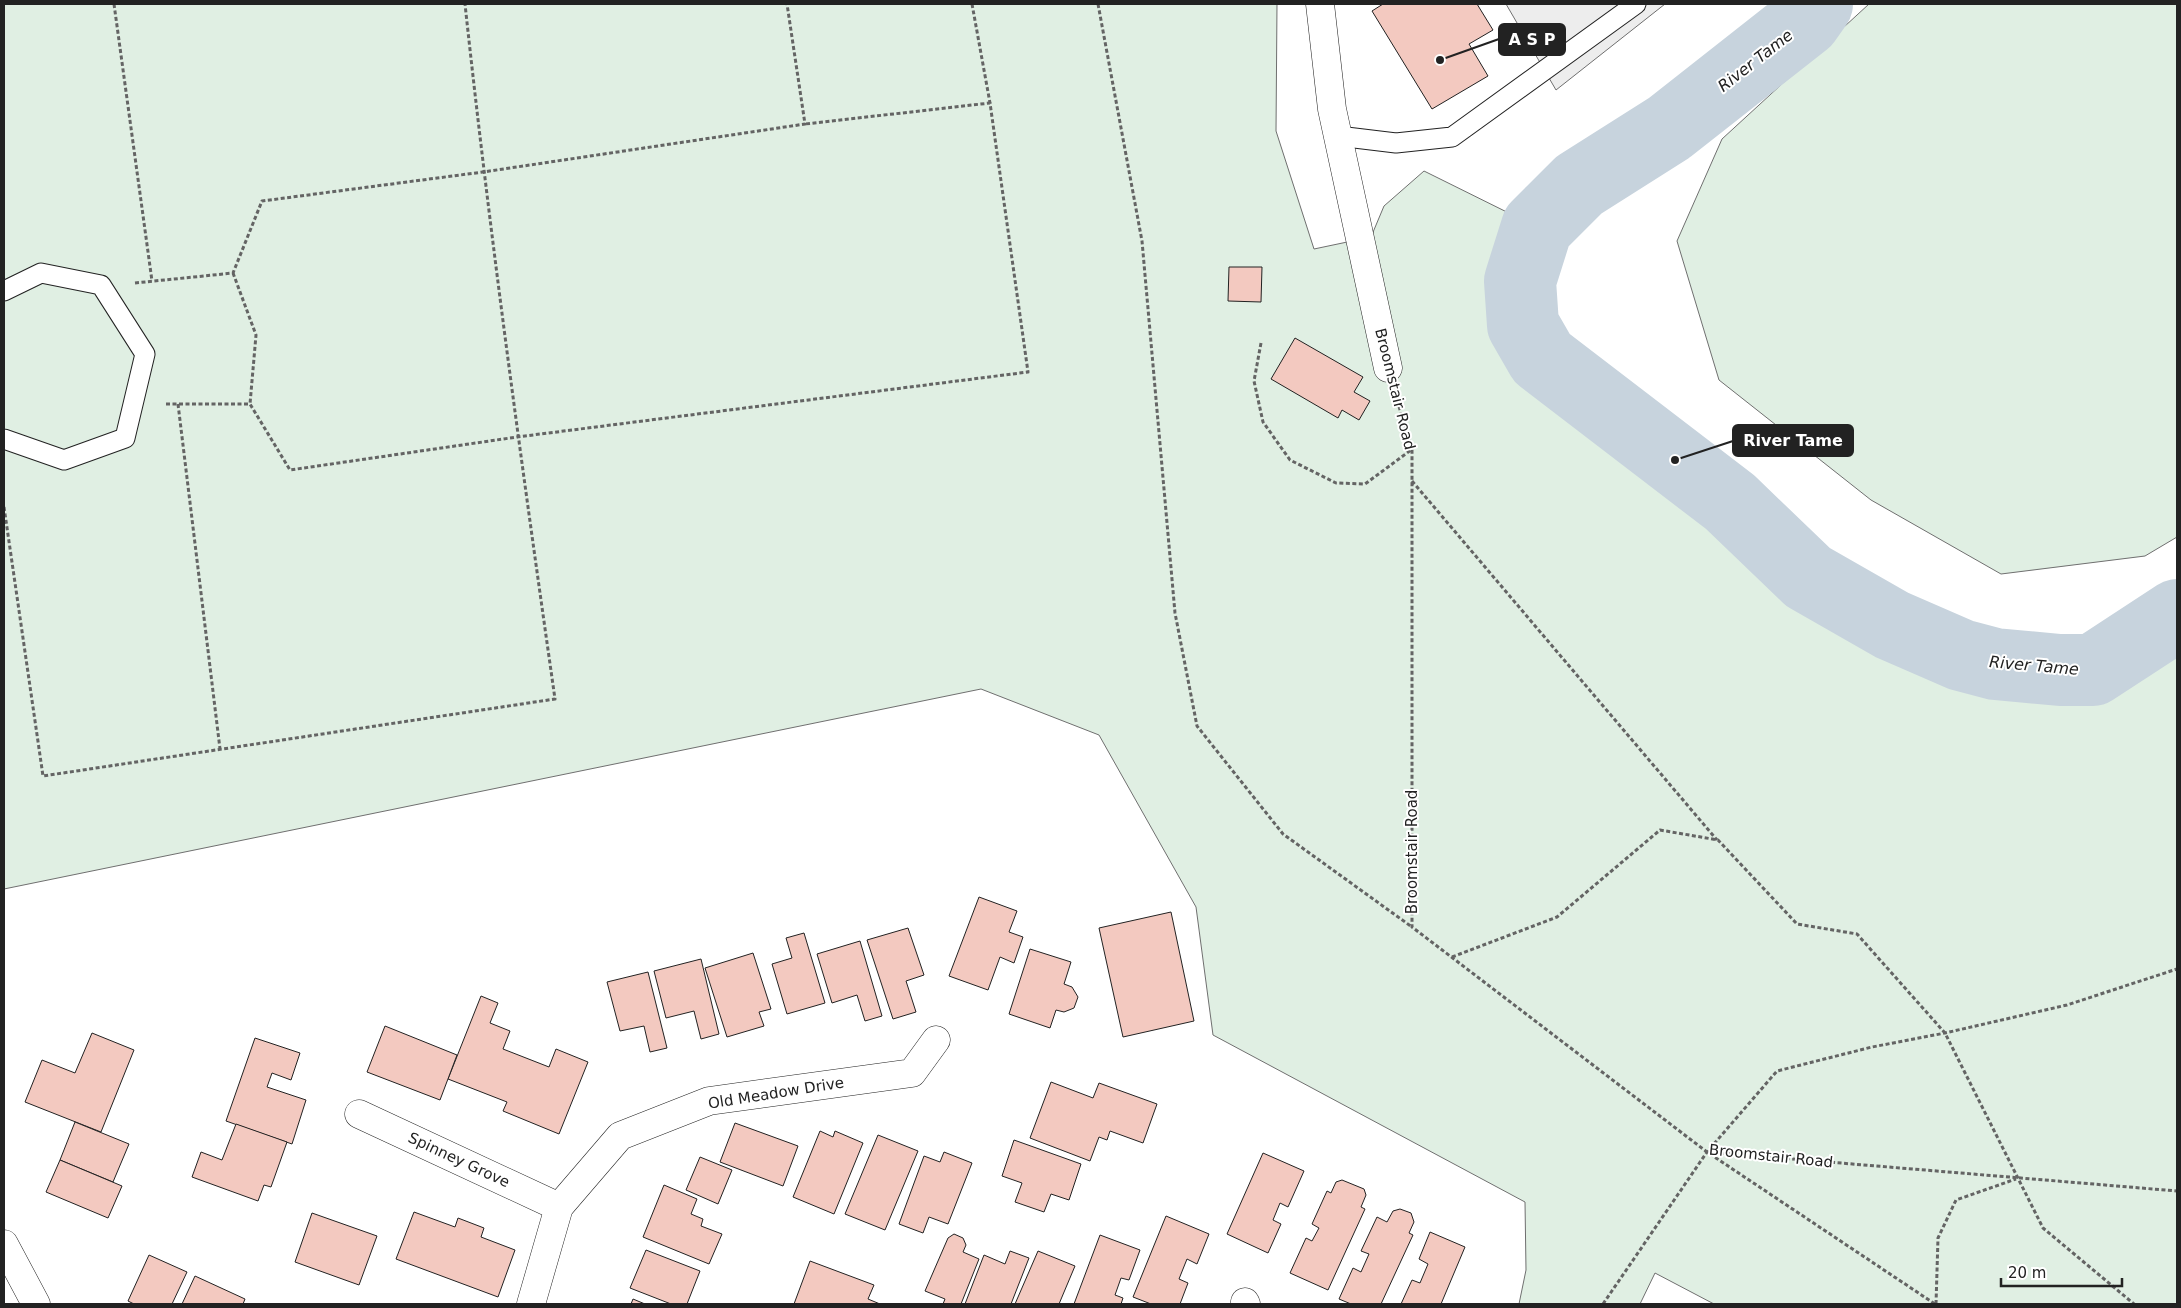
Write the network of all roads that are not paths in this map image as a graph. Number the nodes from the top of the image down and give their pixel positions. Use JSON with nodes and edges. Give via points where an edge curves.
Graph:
{"nodes":[{"id":1,"x":1320,"y":4,"type":"edge"},
{"id":2,"x":1636,"y":4,"type":"edge"},
{"id":3,"x":1338,"y":136,"type":"junction"},
{"id":4,"x":4,"y":291,"type":"edge"},
{"id":5,"x":1388,"y":368,"type":"road end"},
{"id":6,"x":4,"y":439,"type":"edge"},
{"id":7,"x":936,"y":1040,"type":"dead end"},
{"id":8,"x":359,"y":1114,"type":"dead end"},
{"id":9,"x":559,"y":1207,"type":"junction"},
{"id":10,"x":4,"y":1244,"type":"edge"},
{"id":11,"x":36,"y":1304,"type":"edge"},
{"id":12,"x":531,"y":1304,"type":"edge"}],
"edges":[{"from":1,"to":3,"type":"street","name":"Broomstair Road"},
{"from":2,"to":3,"type":"lane","via":[[1452,137],[1396,143]]},
{"from":3,"to":5,"type":"street","name":"Broomstair Road"},
{"from":4,"to":6,"type":"lane","via":[[41,273],[101,285],[145,354],[125,438],[64,460]]},
{"from":7,"to":9,"type":"street","name":"Old Meadow Drive","via":[[912,1072],[709,1101],[620,1136]]},
{"from":8,"to":9,"type":"street","name":"Spinney Grove"},
{"from":9,"to":12,"type":"street","name":"Old Meadow Drive"},
{"from":10,"to":11,"type":"street"}]}
